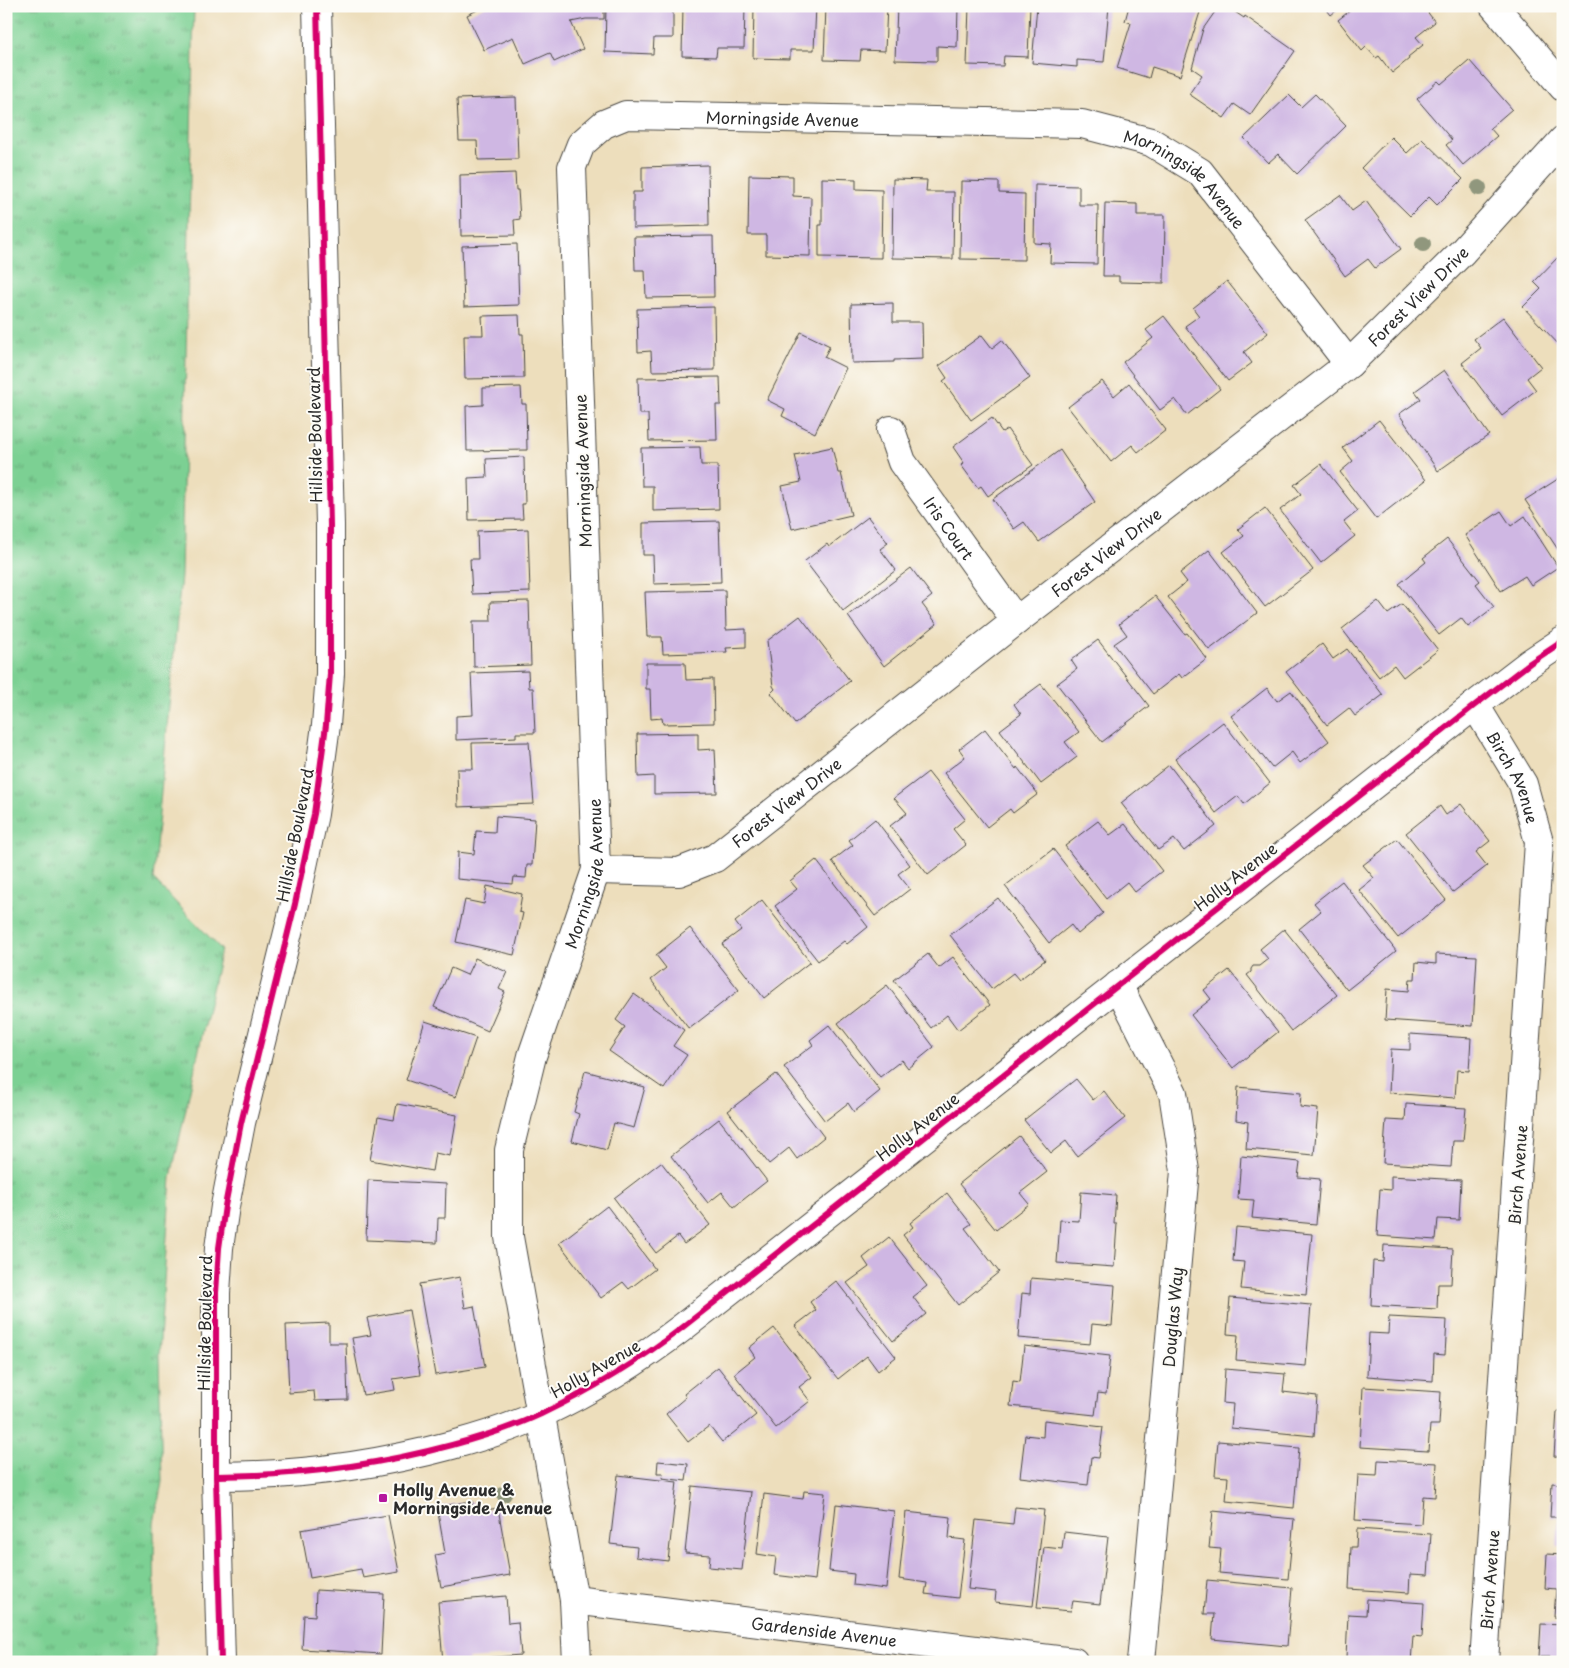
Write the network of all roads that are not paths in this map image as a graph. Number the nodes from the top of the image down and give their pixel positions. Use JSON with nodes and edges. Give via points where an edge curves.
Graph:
{"nodes":[{"id":1,"x":316,"y":6,"type":"edge"},
{"id":2,"x":1494,"y":6,"type":"edge"},
{"id":3,"x":1563,"y":87,"type":"edge"},
{"id":4,"x":1563,"y":140,"type":"edge"},
{"id":5,"x":1349,"y":364,"type":"junction"},
{"id":6,"x":891,"y":430,"type":"dead end"},
{"id":7,"x":1016,"y":621,"type":"junction"},
{"id":8,"x":1563,"y":641,"type":"edge"},
{"id":9,"x":1475,"y":704,"type":"junction"},
{"id":10,"x":596,"y":870,"type":"junction"},
{"id":11,"x":1118,"y":985,"type":"junction"},
{"id":12,"x":541,"y":1414,"type":"junction"},
{"id":13,"x":216,"y":1476,"type":"junction"},
{"id":14,"x":574,"y":1600,"type":"junction"},
{"id":15,"x":221,"y":1662,"type":"edge"},
{"id":16,"x":578,"y":1662,"type":"edge"},
{"id":17,"x":1074,"y":1662,"type":"edge"},
{"id":18,"x":1142,"y":1662,"type":"edge"},
{"id":19,"x":1484,"y":1662,"type":"edge"}],
"edges":[{"from":1,"to":13,"type":"street","name":"Hillside Boulevard","via":[[330,525],[330,674],[321,770],[305,859],[240,1123],[225,1206],[216,1293]]},
{"from":2,"to":3,"type":"street"},
{"from":4,"to":5,"type":"street","name":"Forest View Drive","via":[[1463,251]]},
{"from":5,"to":7,"type":"street","name":"Forest View Drive"},
{"from":5,"to":10,"type":"street","name":"Morningside Avenue","via":[[1200,172],[1151,142],[1082,124],[626,115],[604,124],[581,144],[572,167]]},
{"from":6,"to":7,"type":"street","name":"Iris Court","via":[[902,462]]},
{"from":7,"to":10,"type":"street","name":"Forest View Drive","via":[[715,858],[679,872]]},
{"from":8,"to":9,"type":"street","name":"Holly Avenue"},
{"from":9,"to":11,"type":"street","name":"Holly Avenue"},
{"from":9,"to":19,"type":"street","name":"Birch Avenue","via":[[1523,784],[1539,842]]},
{"from":10,"to":12,"type":"street","name":"Morningside Avenue","via":[[532,1056],[509,1150],[509,1237]]},
{"from":11,"to":12,"type":"street","name":"Holly Avenue","via":[[669,1338],[593,1388]]},
{"from":11,"to":18,"type":"street","name":"Douglas Way","via":[[1172,1093],[1185,1171]]},
{"from":12,"to":13,"type":"street","name":"Holly Avenue","via":[[493,1433],[378,1463],[288,1474]]},
{"from":12,"to":14,"type":"street","name":"Morningside Avenue"},
{"from":13,"to":15,"type":"street","name":"Hillside Boulevard"},
{"from":14,"to":16,"type":"street","name":"Morningside Avenue"},
{"from":14,"to":17,"type":"street","name":"Gardenside Avenue"}]}
